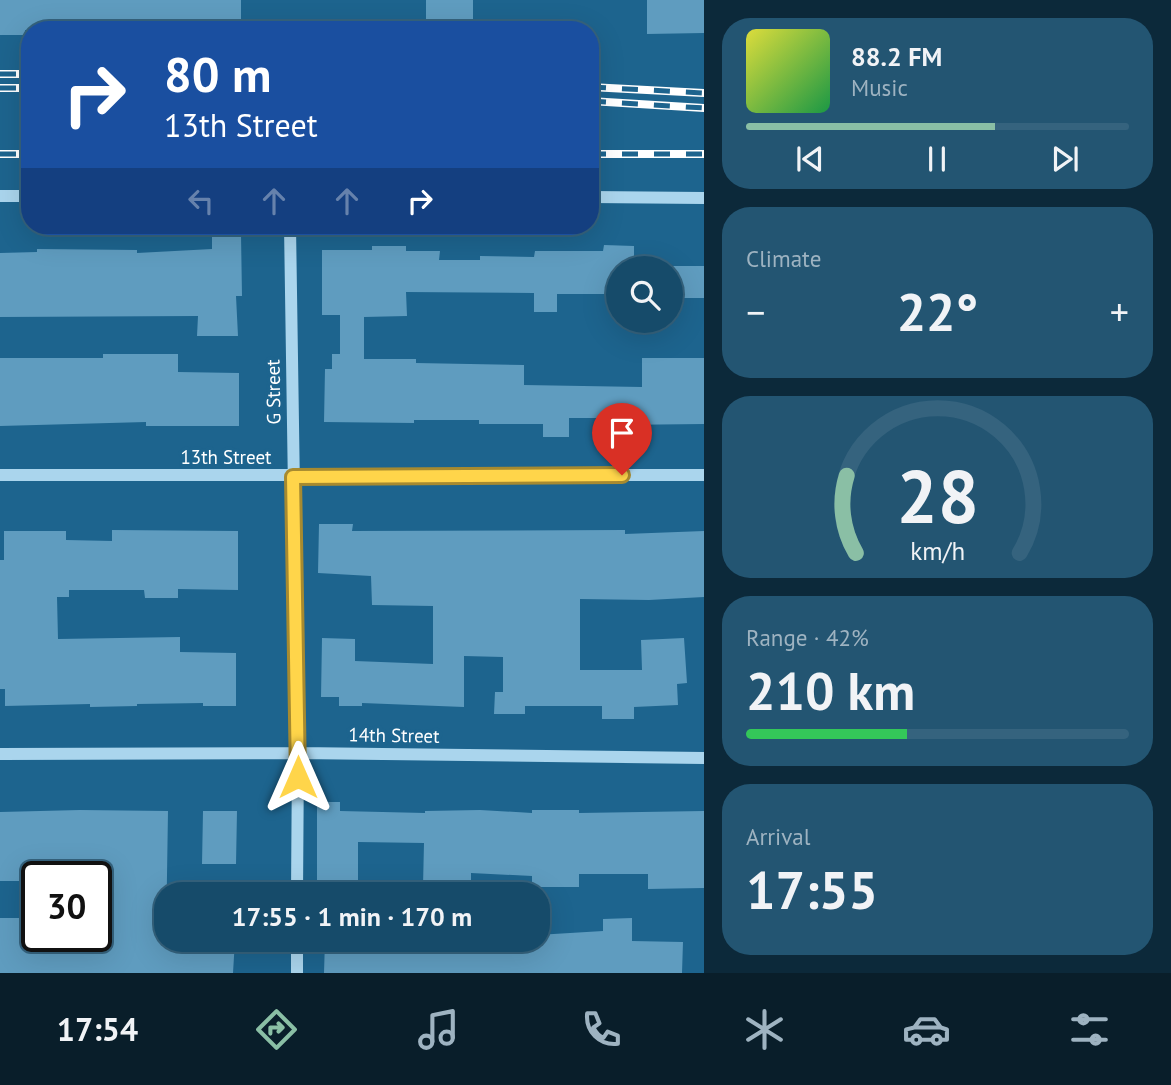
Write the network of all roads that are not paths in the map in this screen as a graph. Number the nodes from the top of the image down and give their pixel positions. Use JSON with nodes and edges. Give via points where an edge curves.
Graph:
{"nodes":[{"id":1,"x":0,"y":196,"type":"edge"},
{"id":2,"x":21,"y":196,"type":"edge"},
{"id":3,"x":599,"y":197,"type":"edge"},
{"id":4,"x":704,"y":198,"type":"edge"},
{"id":5,"x":290,"y":235,"type":"edge"},
{"id":6,"x":0,"y":475,"type":"edge"},
{"id":7,"x":704,"y":475,"type":"edge"},
{"id":8,"x":293,"y":477,"type":"junction"},
{"id":9,"x":298,"y":753,"type":"junction"},
{"id":10,"x":0,"y":754,"type":"edge"},
{"id":11,"x":704,"y":758,"type":"edge"},
{"id":12,"x":297,"y":882,"type":"edge"},
{"id":13,"x":297,"y":952,"type":"edge"},
{"id":14,"x":297,"y":973,"type":"edge"}],
"edges":[{"from":1,"to":2,"type":"street"},
{"from":3,"to":4,"type":"street"},
{"from":5,"to":8,"type":"street","name":"G Street"},
{"from":6,"to":8,"type":"street","name":"13th Street"},
{"from":7,"to":8,"type":"street","name":"13th Street"},
{"from":8,"to":9,"type":"street","name":"G Street"},
{"from":9,"to":10,"type":"street","name":"14th Street"},
{"from":9,"to":11,"type":"street","name":"14th Street"},
{"from":9,"to":12,"type":"street","name":"G Street"},
{"from":13,"to":14,"type":"street"}]}
